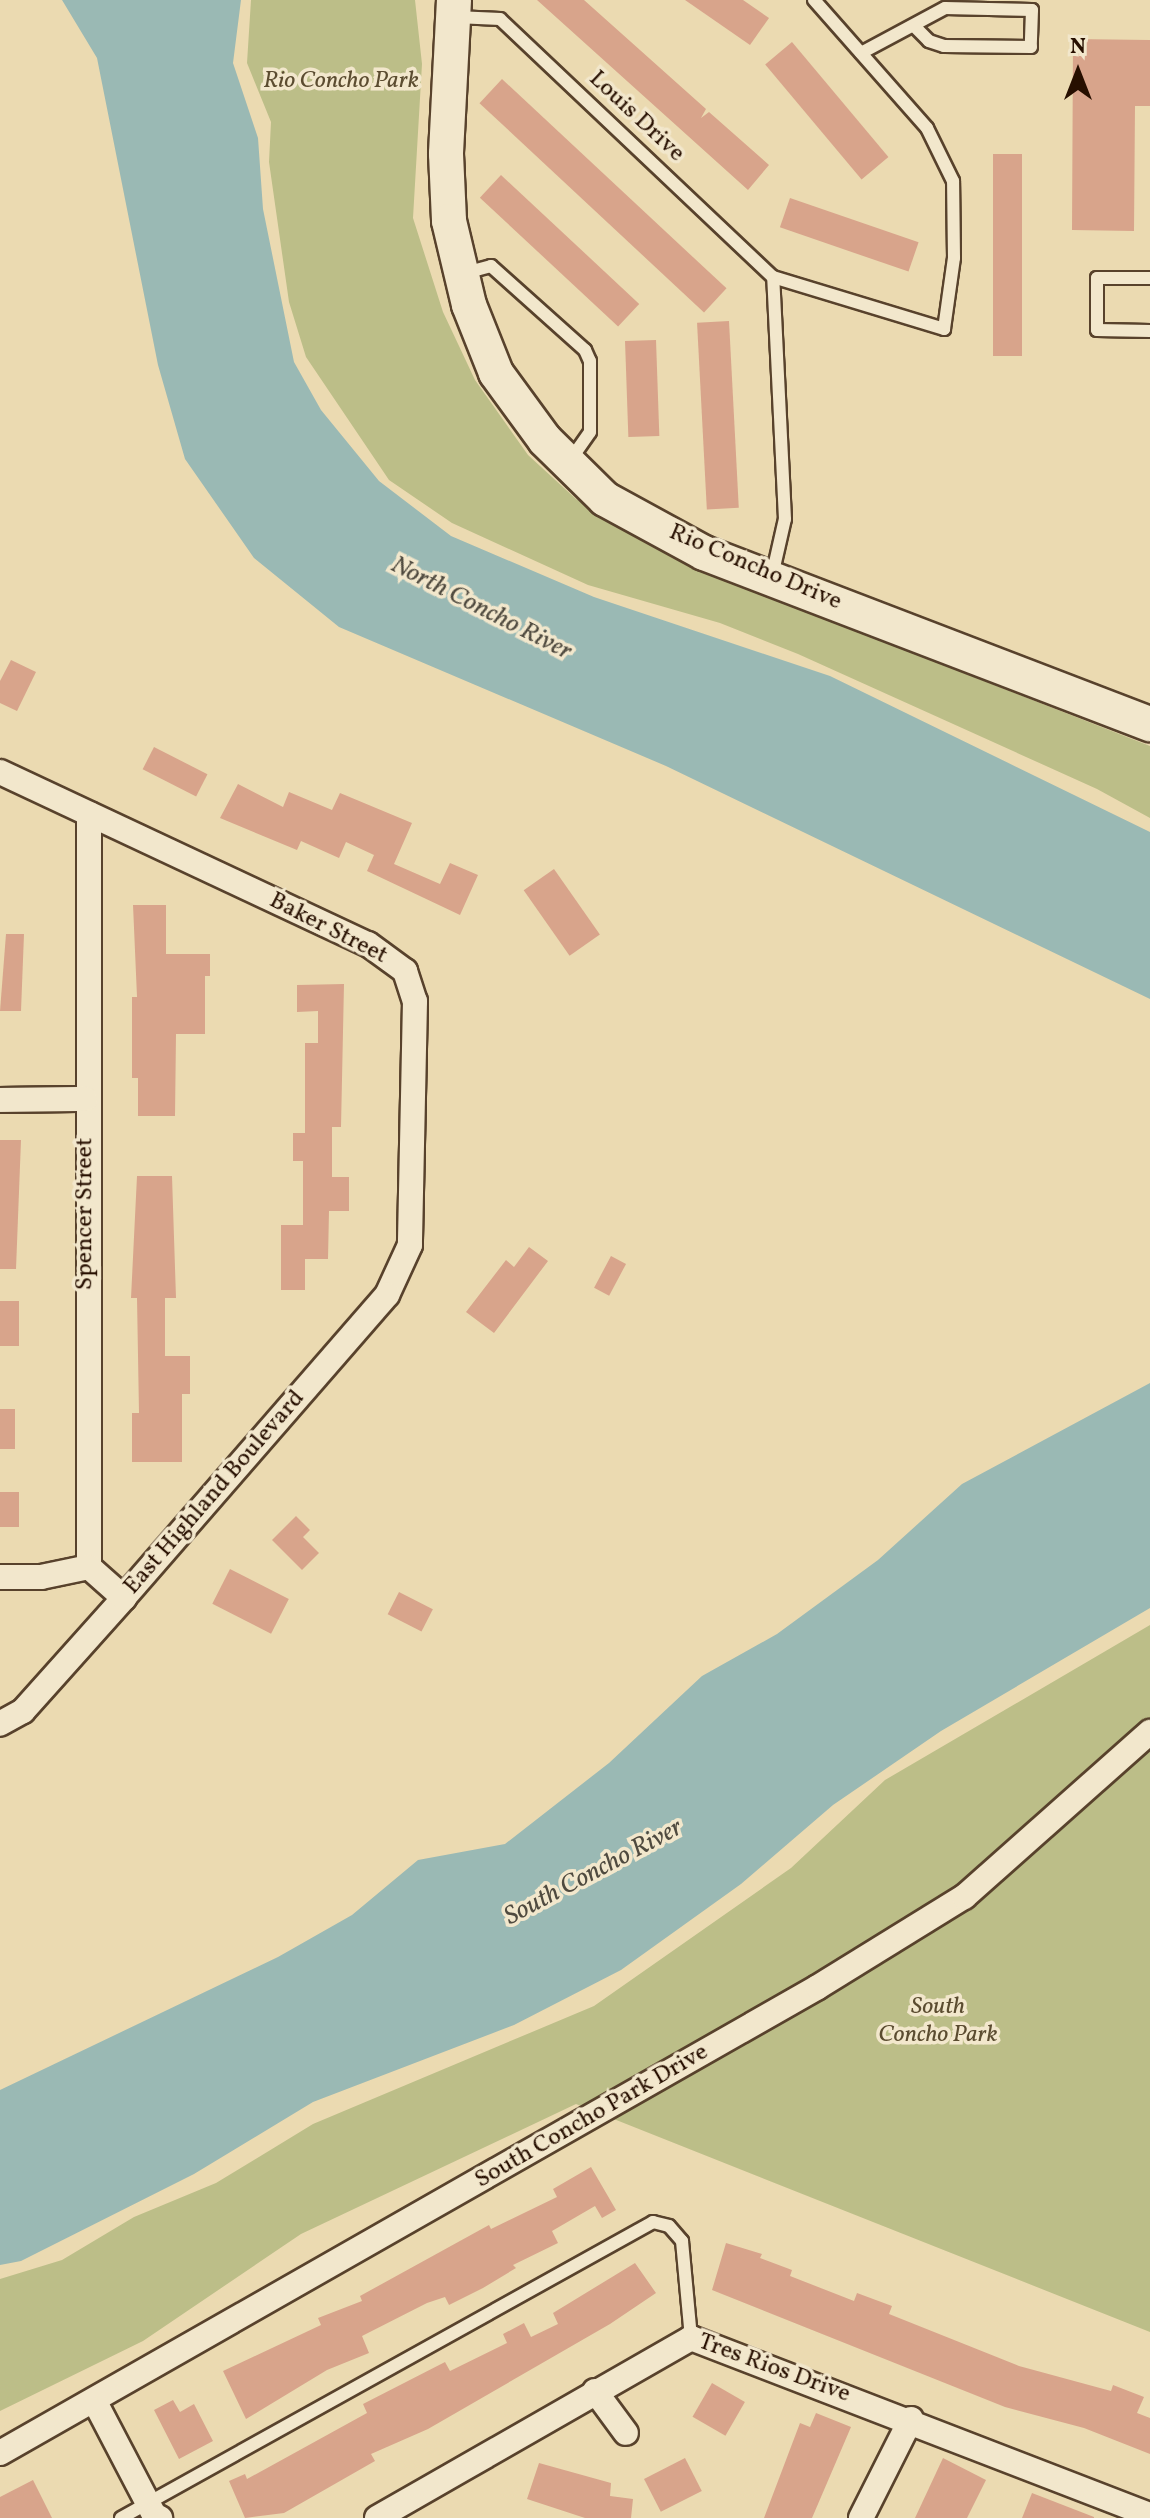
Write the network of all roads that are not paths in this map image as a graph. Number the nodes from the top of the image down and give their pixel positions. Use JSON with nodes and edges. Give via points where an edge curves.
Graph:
{"nodes":[{"id":1,"x":814,"y":0,"type":"edge"},
{"id":2,"x":455,"y":9,"type":"edge"},
{"id":3,"x":915,"y":27,"type":"junction"},
{"id":4,"x":861,"y":53,"type":"junction"},
{"id":5,"x":462,"y":274,"type":"junction"},
{"id":6,"x":773,"y":277,"type":"junction"},
{"id":7,"x":1150,"y":278,"type":"edge"},
{"id":8,"x":1150,"y":331,"type":"edge"},
{"id":9,"x":568,"y":463,"type":"junction"},
{"id":10,"x":771,"y":578,"type":"junction"},
{"id":11,"x":1150,"y":724,"type":"edge"},
{"id":12,"x":0,"y":772,"type":"edge"},
{"id":13,"x":89,"y":814,"type":"junction"},
{"id":14,"x":85,"y":1099,"type":"junction"},
{"id":15,"x":0,"y":1100,"type":"edge"},
{"id":16,"x":410,"y":1245,"type":"joint"},
{"id":17,"x":89,"y":1567,"type":"junction"},
{"id":18,"x":0,"y":1577,"type":"edge"},
{"id":19,"x":124,"y":1598,"type":"junction"},
{"id":20,"x":0,"y":1724,"type":"edge"},
{"id":21,"x":1150,"y":1732,"type":"edge"},
{"id":22,"x":691,"y":2338,"type":"junction"},
{"id":23,"x":595,"y":2391,"type":"junction"},
{"id":24,"x":95,"y":2402,"type":"junction"},
{"id":25,"x":911,"y":2419,"type":"junction"},
{"id":26,"x":626,"y":2433,"type":"dead end"},
{"id":27,"x":0,"y":2453,"type":"edge"},
{"id":28,"x":154,"y":2511,"type":"edge"},
{"id":29,"x":1136,"y":2514,"type":"edge"},
{"id":30,"x":121,"y":2518,"type":"edge"},
{"id":31,"x":377,"y":2518,"type":"edge"},
{"id":32,"x":861,"y":2518,"type":"edge"}],
"edges":[{"from":1,"to":4,"type":"lane"},
{"from":2,"to":5,"type":"street","name":"Rio Concho Drive","via":[[446,154],[449,221]]},
{"from":2,"to":6,"type":"lane","name":"Louis Drive","via":[[500,19]]},
{"from":3,"to":3,"type":"lane","via":[[926,14],[945,8],[1032,10],[1031,47],[944,46],[929,41]]},
{"from":3,"to":4,"type":"lane"},
{"from":4,"to":6,"type":"lane","name":"Louis Drive","via":[[927,128],[953,181],[954,258],[944,329]]},
{"from":5,"to":9,"type":"street","name":"Rio Concho Drive","via":[[496,373]]},
{"from":5,"to":9,"type":"lane","via":[[491,266],[585,350],[590,361],[590,432]]},
{"from":6,"to":10,"type":"lane","via":[[785,519]]},
{"from":7,"to":8,"type":"lane","via":[[1097,278],[1097,330]]},
{"from":9,"to":10,"type":"street","name":"Rio Concho Drive","via":[[605,499],[704,553]]},
{"from":10,"to":11,"type":"street","name":"Rio Concho Drive"},
{"from":12,"to":13,"type":"street","name":"Baker Street"},
{"from":13,"to":14,"type":"street","name":"Spencer Street"},
{"from":13,"to":16,"type":"street","name":"Baker Street","via":[[368,944],[405,971],[415,1001]]},
{"from":14,"to":15,"type":"street"},
{"from":14,"to":17,"type":"street","name":"Spencer Street"},
{"from":16,"to":19,"type":"street","name":"East Highland Boulevard","via":[[387,1295]]},
{"from":17,"to":18,"type":"street","via":[[41,1577]]},
{"from":17,"to":19,"type":"street"},
{"from":19,"to":20,"type":"street","name":"East Highland Boulevard","via":[[23,1711]]},
{"from":21,"to":24,"type":"street","name":"South Concho Park Drive","via":[[964,1897],[818,1987]]},
{"from":22,"to":23,"type":"street","name":"Tres Rios Drive"},
{"from":22,"to":25,"type":"street","name":"Tres Rios Drive"},
{"from":22,"to":28,"type":"lane","via":[[682,2241],[669,2226],[653,2222]]},
{"from":23,"to":26,"type":"street"},
{"from":23,"to":31,"type":"street","name":"Tres Rios Drive"},
{"from":24,"to":27,"type":"street","name":"South Concho Park Drive"},
{"from":24,"to":28,"type":"street"},
{"from":25,"to":29,"type":"street","name":"Tres Rios Drive"},
{"from":25,"to":32,"type":"street"},
{"from":28,"to":30,"type":"lane"}]}
